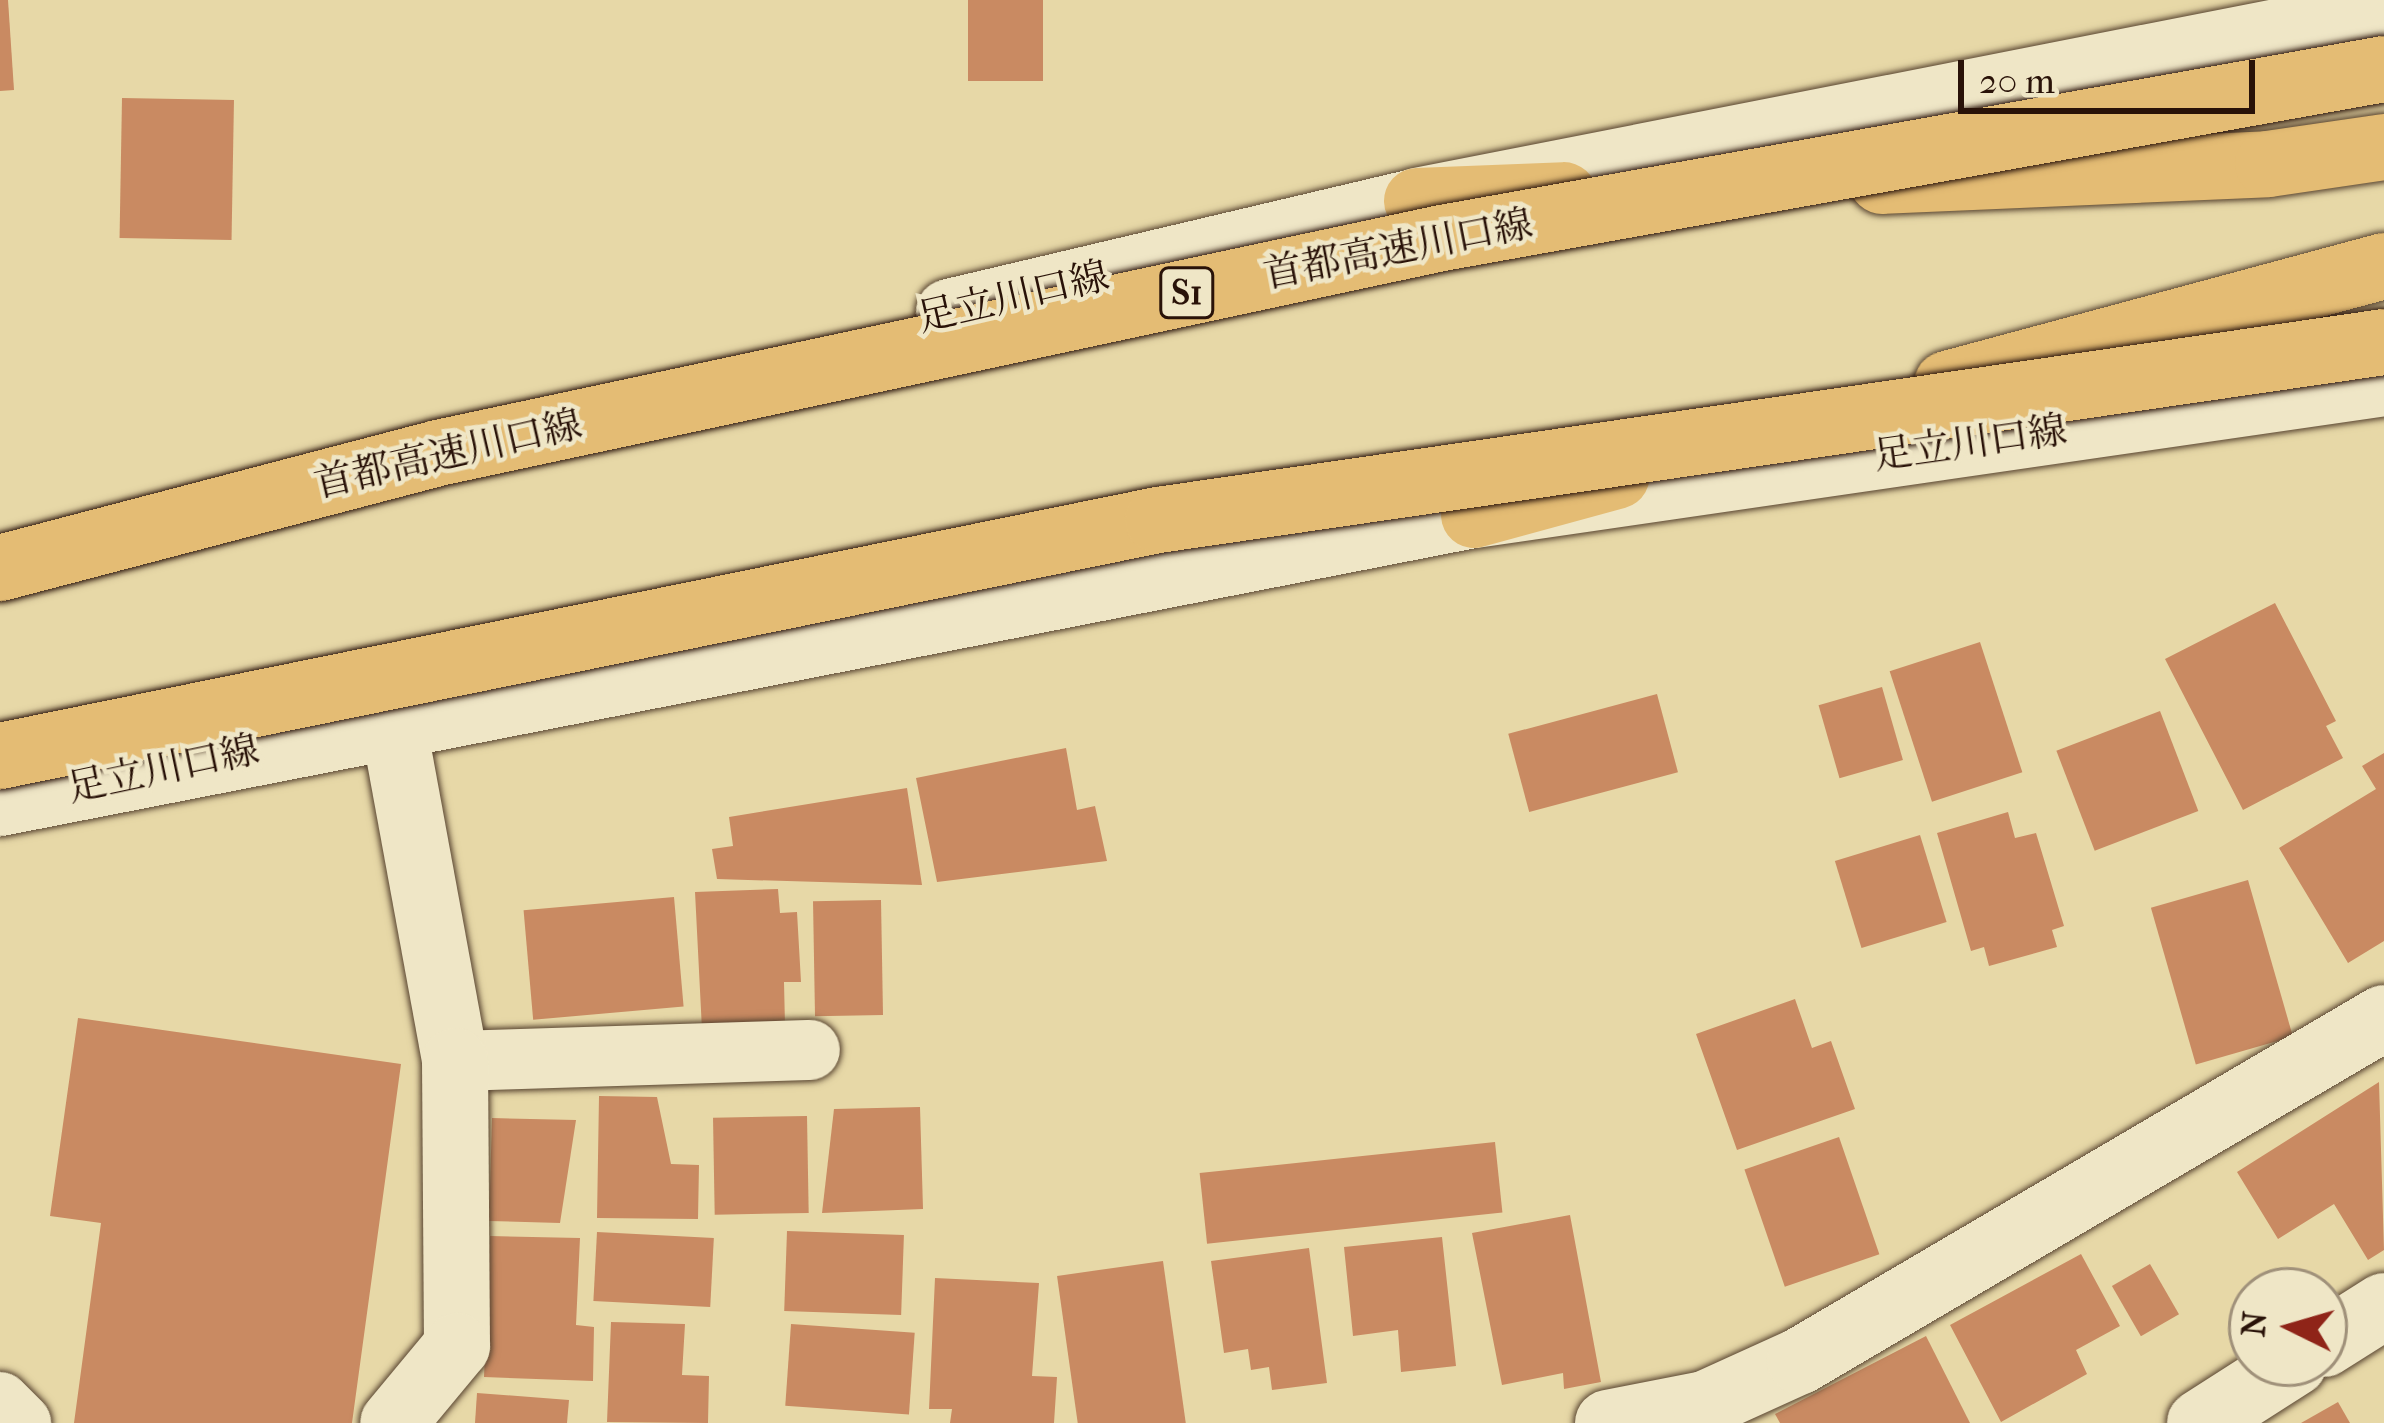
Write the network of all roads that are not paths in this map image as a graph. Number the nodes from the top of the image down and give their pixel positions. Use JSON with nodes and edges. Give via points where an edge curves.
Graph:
{"nodes":[{"id":1,"x":2371,"y":24,"type":"edge"},
{"id":2,"x":2384,"y":147,"type":"edge"},
{"id":3,"x":1417,"y":201,"type":"junction"},
{"id":4,"x":2384,"y":266,"type":"edge"},
{"id":5,"x":2384,"y":342,"type":"edge"},
{"id":6,"x":2384,"y":383,"type":"edge"},
{"id":7,"x":1474,"y":515,"type":"junction"},
{"id":8,"x":0,"y":536,"type":"edge"},
{"id":9,"x":0,"y":568,"type":"edge"},
{"id":10,"x":393,"y":722,"type":"junction"},
{"id":11,"x":0,"y":756,"type":"edge"},
{"id":12,"x":0,"y":803,"type":"edge"},
{"id":13,"x":2384,"y":1018,"type":"edge"},
{"id":14,"x":810,"y":1050,"type":"dead end"},
{"id":15,"x":455,"y":1061,"type":"junction"},
{"id":16,"x":2384,"y":1306,"type":"edge"},
{"id":17,"x":2348,"y":1329,"type":"edge"},
{"id":18,"x":2256,"y":1387,"type":"edge"},
{"id":19,"x":0,"y":1402,"type":"edge"},
{"id":20,"x":21,"y":1423,"type":"edge"},
{"id":21,"x":393,"y":1423,"type":"edge"},
{"id":22,"x":1608,"y":1423,"type":"edge"},
{"id":23,"x":2200,"y":1423,"type":"edge"}],
"edges":[{"from":1,"to":3,"type":"main road","name":"足立川口線"},
{"from":1,"to":9,"type":"highway","name":"首都高速川口線","number":"S1","bridge":true,"via":[[1442,238],[438,453]]},
{"from":2,"to":3,"type":"highway","via":[[2268,164]]},
{"from":3,"to":8,"type":"main road","name":"足立川口線"},
{"from":4,"to":7,"type":"highway"},
{"from":5,"to":11,"type":"highway","bridge":true,"via":[[1158,520]]},
{"from":6,"to":7,"type":"main road","name":"足立川口線"},
{"from":7,"to":10,"type":"main road","name":"足立川口線"},
{"from":10,"to":12,"type":"main road","name":"足立川口線"},
{"from":10,"to":15,"type":"main road"},
{"from":13,"to":22,"type":"main road","via":[[1800,1361],[1705,1404]]},
{"from":14,"to":15,"type":"lane"},
{"from":15,"to":21,"type":"main road","via":[[457,1346]]},
{"from":16,"to":17,"type":"main road"},
{"from":18,"to":23,"type":"main road"},
{"from":19,"to":20,"type":"lane"}]}
